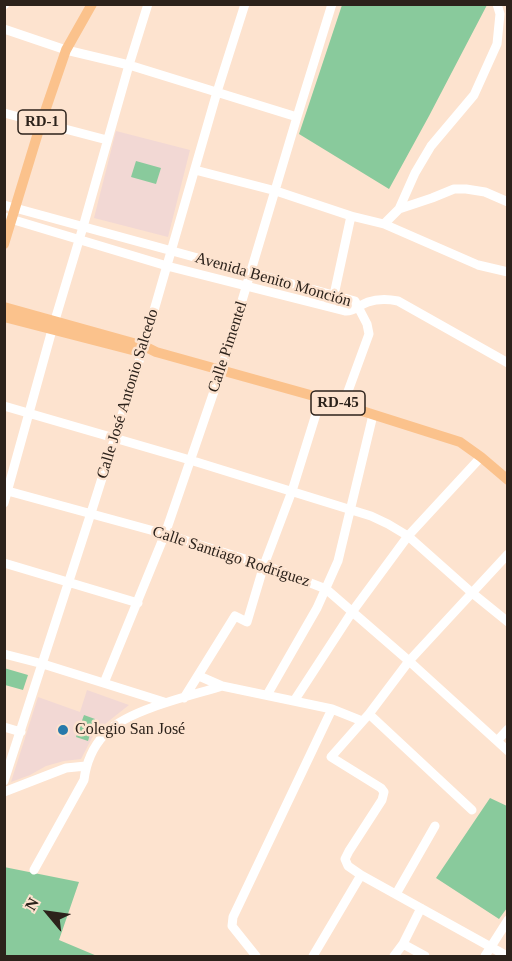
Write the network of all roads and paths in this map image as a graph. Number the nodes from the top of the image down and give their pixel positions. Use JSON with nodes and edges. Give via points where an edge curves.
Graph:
{"nodes":[{"id":1,"x":92,"y":4,"type":"edge"},
{"id":2,"x":148,"y":4,"type":"edge"},
{"id":3,"x":332,"y":4,"type":"edge"},
{"id":4,"x":497,"y":4,"type":"edge"},
{"id":5,"x":241,"y":7,"type":"edge"},
{"id":6,"x":4,"y":29,"type":"edge"},
{"id":7,"x":66,"y":50,"type":"junction"},
{"id":8,"x":129,"y":65,"type":"junction"},
{"id":9,"x":217,"y":92,"type":"junction"},
{"id":10,"x":4,"y":113,"type":"edge"},
{"id":11,"x":297,"y":117,"type":"junction"},
{"id":12,"x":41,"y":123,"type":"junction"},
{"id":13,"x":107,"y":140,"type":"junction"},
{"id":14,"x":195,"y":170,"type":"junction"},
{"id":15,"x":276,"y":190,"type":"junction"},
{"id":16,"x":506,"y":198,"type":"edge"},
{"id":17,"x":10,"y":206,"type":"edge"},
{"id":18,"x":399,"y":209,"type":"junction"},
{"id":19,"x":351,"y":216,"type":"junction"},
{"id":20,"x":8,"y":218,"type":"edge"},
{"id":21,"x":384,"y":224,"type":"junction"},
{"id":22,"x":83,"y":227,"type":"junction"},
{"id":23,"x":79,"y":239,"type":"junction"},
{"id":24,"x":4,"y":244,"type":"edge"},
{"id":25,"x":172,"y":250,"type":"junction"},
{"id":26,"x":167,"y":266,"type":"junction"},
{"id":27,"x":507,"y":272,"type":"edge"},
{"id":28,"x":251,"y":273,"type":"junction"},
{"id":29,"x":248,"y":286,"type":"junction"},
{"id":30,"x":334,"y":295,"type":"junction"},
{"id":31,"x":358,"y":306,"type":"junction"},
{"id":32,"x":4,"y":307,"type":"edge"},
{"id":33,"x":4,"y":317,"type":"edge"},
{"id":34,"x":54,"y":325,"type":"junction"},
{"id":35,"x":143,"y":349,"type":"junction"},
{"id":36,"x":507,"y":363,"type":"edge"},
{"id":37,"x":221,"y":371,"type":"junction"},
{"id":38,"x":321,"y":398,"type":"junction"},
{"id":39,"x":343,"y":405,"type":"junction"},
{"id":40,"x":4,"y":406,"type":"edge"},
{"id":41,"x":28,"y":413,"type":"junction"},
{"id":42,"x":373,"y":415,"type":"junction"},
{"id":43,"x":114,"y":438,"type":"junction"},
{"id":44,"x":482,"y":457,"type":"junction"},
{"id":45,"x":190,"y":460,"type":"junction"},
{"id":46,"x":507,"y":480,"type":"edge"},
{"id":47,"x":6,"y":490,"type":"edge"},
{"id":48,"x":292,"y":491,"type":"junction"},
{"id":49,"x":4,"y":503,"type":"edge"},
{"id":50,"x":350,"y":509,"type":"junction"},
{"id":51,"x":92,"y":513,"type":"junction"},
{"id":52,"x":165,"y":534,"type":"junction"},
{"id":53,"x":408,"y":537,"type":"junction"},
{"id":54,"x":507,"y":554,"type":"edge"},
{"id":55,"x":4,"y":563,"type":"edge"},
{"id":56,"x":264,"y":565,"type":"junction"},
{"id":57,"x":68,"y":582,"type":"junction"},
{"id":58,"x":326,"y":589,"type":"junction"},
{"id":59,"x":471,"y":592,"type":"junction"},
{"id":60,"x":138,"y":603,"type":"junction"},
{"id":61,"x":352,"y":612,"type":"junction"},
{"id":62,"x":507,"y":622,"type":"edge"},
{"id":63,"x":4,"y":654,"type":"edge"},
{"id":64,"x":409,"y":661,"type":"junction"},
{"id":65,"x":43,"y":664,"type":"junction"},
{"id":66,"x":197,"y":679,"type":"junction"},
{"id":67,"x":104,"y":683,"type":"junction"},
{"id":68,"x":222,"y":686,"type":"junction"},
{"id":69,"x":200,"y":693,"type":"junction"},
{"id":70,"x":267,"y":695,"type":"junction"},
{"id":71,"x":184,"y":698,"type":"junction"},
{"id":72,"x":294,"y":701,"type":"junction"},
{"id":73,"x":164,"y":702,"type":"junction"},
{"id":74,"x":332,"y":709,"type":"junction"},
{"id":75,"x":366,"y":717,"type":"junction"},
{"id":76,"x":4,"y":727,"type":"edge"},
{"id":77,"x":507,"y":729,"type":"edge"},
{"id":78,"x":21,"y":732,"type":"junction"},
{"id":79,"x":497,"y":741,"type":"junction"},
{"id":80,"x":507,"y":752,"type":"edge"},
{"id":81,"x":86,"y":766,"type":"junction"},
{"id":82,"x":4,"y":781,"type":"edge"},
{"id":83,"x":4,"y":792,"type":"edge"},
{"id":84,"x":472,"y":810,"type":"dead end"},
{"id":85,"x":435,"y":826,"type":"dead end"},
{"id":86,"x":34,"y":870,"type":"dead end"},
{"id":87,"x":361,"y":875,"type":"junction"},
{"id":88,"x":396,"y":894,"type":"junction"},
{"id":89,"x":421,"y":908,"type":"junction"},
{"id":90,"x":507,"y":920,"type":"edge"},
{"id":91,"x":402,"y":944,"type":"junction"},
{"id":92,"x":488,"y":952,"type":"edge"},
{"id":93,"x":256,"y":957,"type":"edge"},
{"id":94,"x":313,"y":957,"type":"edge"},
{"id":95,"x":394,"y":957,"type":"edge"},
{"id":96,"x":425,"y":957,"type":"edge"},
{"id":97,"x":507,"y":957,"type":"edge"}],
"edges":[{"from":1,"to":7,"type":"main road","number":"RD-1"},
{"from":2,"to":8,"type":"street"},
{"from":3,"to":11,"type":"street","name":"Calle Pimentel"},
{"from":4,"to":18,"type":"street","via":[[497,44],[474,95],[431,146]]},
{"from":5,"to":9,"type":"street","name":"Calle José Antonio Salcedo"},
{"from":6,"to":7,"type":"street"},
{"from":7,"to":8,"type":"street"},
{"from":7,"to":12,"type":"main road","number":"RD-1"},
{"from":8,"to":9,"type":"street"},
{"from":8,"to":13,"type":"street"},
{"from":9,"to":11,"type":"street"},
{"from":9,"to":14,"type":"street","name":"Calle José Antonio Salcedo"},
{"from":10,"to":12,"type":"street"},
{"from":11,"to":15,"type":"street","name":"Calle Pimentel"},
{"from":12,"to":13,"type":"street"},
{"from":12,"to":17,"type":"main road","number":"RD-1"},
{"from":13,"to":22,"type":"street"},
{"from":14,"to":15,"type":"street"},
{"from":14,"to":25,"type":"street","name":"Calle José Antonio Salcedo"},
{"from":15,"to":19,"type":"street"},
{"from":15,"to":28,"type":"street","name":"Calle Pimentel"},
{"from":16,"to":18,"type":"street","via":[[454,189]]},
{"from":17,"to":20,"type":"main road","number":"RD-1"},
{"from":17,"to":22,"type":"street","name":"Avenida Benito Monción"},
{"from":18,"to":21,"type":"street"},
{"from":19,"to":21,"type":"street"},
{"from":19,"to":30,"type":"street"},
{"from":20,"to":23,"type":"street","name":"Avenida Benito Monción"},
{"from":20,"to":24,"type":"main road","number":"RD-1"},
{"from":21,"to":27,"type":"street","via":[[478,265]]},
{"from":22,"to":23,"type":"street"},
{"from":22,"to":25,"type":"street","name":"Avenida Benito Monción"},
{"from":23,"to":26,"type":"street","name":"Avenida Benito Monción"},
{"from":23,"to":34,"type":"street"},
{"from":25,"to":26,"type":"street","name":"Calle José Antonio Salcedo"},
{"from":25,"to":28,"type":"street","name":"Avenida Benito Monción"},
{"from":26,"to":29,"type":"street","name":"Avenida Benito Monción"},
{"from":26,"to":35,"type":"street","name":"Calle José Antonio Salcedo"},
{"from":28,"to":29,"type":"street","name":"Calle Pimentel"},
{"from":28,"to":30,"type":"street","name":"Avenida Benito Monción"},
{"from":29,"to":31,"type":"street","name":"Avenida Benito Monción","via":[[345,311]]},
{"from":29,"to":37,"type":"street","name":"Calle Pimentel"},
{"from":30,"to":31,"type":"street","name":"Avenida Benito Monción"},
{"from":31,"to":36,"type":"street","via":[[398,301]]},
{"from":31,"to":39,"type":"street","via":[[369,334]]},
{"from":32,"to":34,"type":"main road","number":"RD-45"},
{"from":33,"to":34,"type":"main road","number":"RD-45"},
{"from":34,"to":35,"type":"main road","number":"RD-45"},
{"from":34,"to":41,"type":"street"},
{"from":35,"to":37,"type":"main road","number":"RD-45"},
{"from":35,"to":43,"type":"street","name":"Calle José Antonio Salcedo"},
{"from":37,"to":38,"type":"main road","number":"RD-45"},
{"from":37,"to":45,"type":"street","name":"Calle Pimentel"},
{"from":38,"to":39,"type":"main road","number":"RD-45"},
{"from":38,"to":48,"type":"street"},
{"from":39,"to":42,"type":"main road","number":"RD-45"},
{"from":40,"to":41,"type":"street"},
{"from":41,"to":43,"type":"street"},
{"from":41,"to":47,"type":"street"},
{"from":42,"to":44,"type":"main road","number":"RD-45","via":[[460,442]]},
{"from":42,"to":50,"type":"street"},
{"from":43,"to":45,"type":"street"},
{"from":43,"to":51,"type":"street","name":"Calle José Antonio Salcedo"},
{"from":44,"to":46,"type":"main road","number":"RD-45"},
{"from":44,"to":53,"type":"street"},
{"from":45,"to":48,"type":"street"},
{"from":45,"to":52,"type":"street","name":"Calle Pimentel"},
{"from":47,"to":49,"type":"street"},
{"from":47,"to":51,"type":"street","name":"Calle Santiago Rodríguez"},
{"from":48,"to":50,"type":"street"},
{"from":48,"to":56,"type":"street"},
{"from":50,"to":53,"type":"street","via":[[388,524]]},
{"from":50,"to":58,"type":"street","via":[[338,561]]},
{"from":51,"to":52,"type":"street","name":"Calle Santiago Rodríguez"},
{"from":51,"to":57,"type":"street","name":"Calle José Antonio Salcedo"},
{"from":52,"to":56,"type":"street","name":"Calle Santiago Rodríguez"},
{"from":52,"to":60,"type":"street","name":"Calle Pimentel"},
{"from":53,"to":59,"type":"street"},
{"from":53,"to":61,"type":"street"},
{"from":54,"to":59,"type":"street"},
{"from":55,"to":57,"type":"street"},
{"from":56,"to":58,"type":"street","name":"Calle Santiago Rodríguez"},
{"from":56,"to":66,"type":"street","via":[[247,622],[235,616]]},
{"from":57,"to":60,"type":"street"},
{"from":57,"to":65,"type":"street","name":"Calle José Antonio Salcedo"},
{"from":58,"to":61,"type":"street","name":"Calle Santiago Rodríguez"},
{"from":58,"to":70,"type":"street"},
{"from":59,"to":62,"type":"street"},
{"from":59,"to":64,"type":"street"},
{"from":60,"to":67,"type":"street","name":"Calle Pimentel"},
{"from":61,"to":64,"type":"street","name":"Calle Santiago Rodríguez"},
{"from":61,"to":72,"type":"street"},
{"from":63,"to":65,"type":"street"},
{"from":64,"to":75,"type":"street"},
{"from":64,"to":79,"type":"street","name":"Calle Santiago Rodríguez"},
{"from":65,"to":67,"type":"street"},
{"from":65,"to":78,"type":"street","name":"Calle José Antonio Salcedo"},
{"from":66,"to":68,"type":"street"},
{"from":66,"to":69,"type":"street"},
{"from":66,"to":71,"type":"street"},
{"from":67,"to":73,"type":"street"},
{"from":68,"to":69,"type":"street"},
{"from":68,"to":70,"type":"street"},
{"from":69,"to":71,"type":"street"},
{"from":70,"to":72,"type":"street"},
{"from":71,"to":73,"type":"street"},
{"from":72,"to":74,"type":"street"},
{"from":73,"to":81,"type":"street","via":[[129,717],[104,734]]},
{"from":74,"to":75,"type":"street"},
{"from":74,"to":93,"type":"street","via":[[232,917],[232,926]]},
{"from":75,"to":84,"type":"street"},
{"from":75,"to":87,"type":"street","via":[[331,757],[384,792],[345,859]]},
{"from":76,"to":78,"type":"street"},
{"from":77,"to":79,"type":"street"},
{"from":78,"to":82,"type":"street","name":"Calle José Antonio Salcedo"},
{"from":79,"to":80,"type":"street","name":"Calle Santiago Rodríguez"},
{"from":81,"to":83,"type":"street","via":[[66,768]]},
{"from":81,"to":86,"type":"street","via":[[84,780]]},
{"from":85,"to":88,"type":"street"},
{"from":87,"to":88,"type":"street"},
{"from":87,"to":94,"type":"street"},
{"from":88,"to":89,"type":"street"},
{"from":89,"to":91,"type":"street"},
{"from":89,"to":92,"type":"street"},
{"from":90,"to":92,"type":"street"},
{"from":91,"to":95,"type":"street"},
{"from":91,"to":96,"type":"street"},
{"from":92,"to":97,"type":"street"}]}
